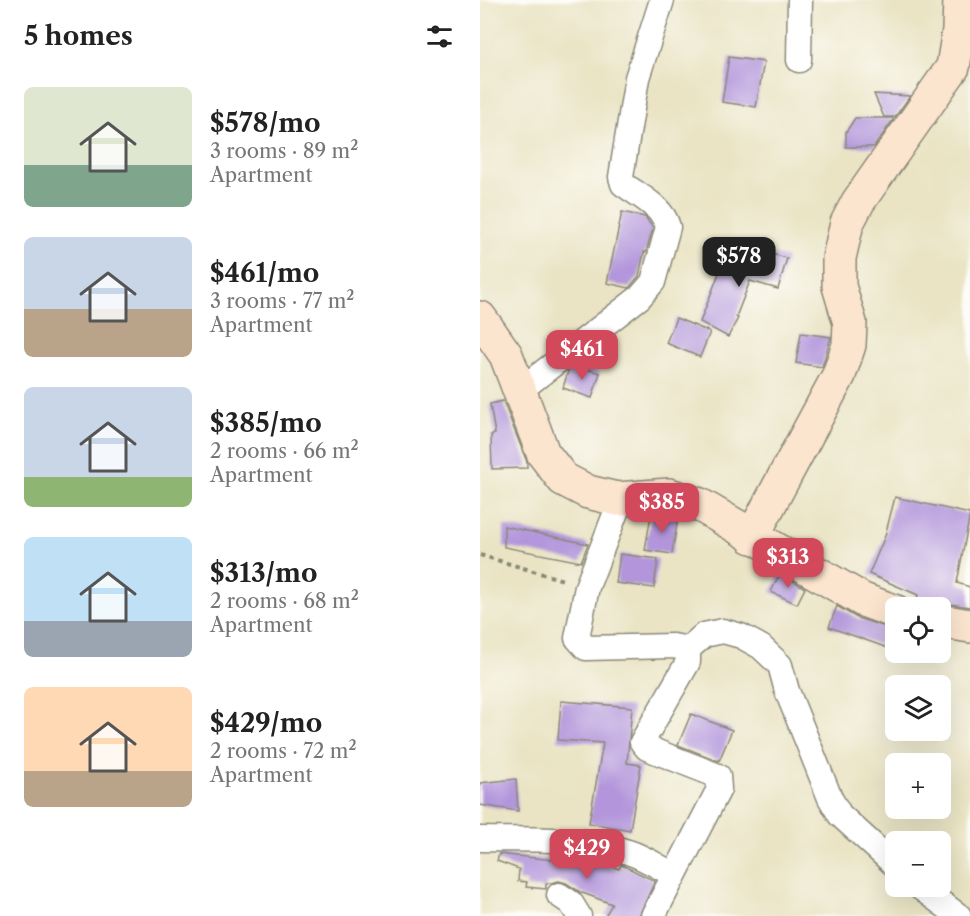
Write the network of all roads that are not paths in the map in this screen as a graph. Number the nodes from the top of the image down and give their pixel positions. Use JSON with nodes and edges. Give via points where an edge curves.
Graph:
{"nodes":[{"id":1,"x":662,"y":0,"type":"edge"},
{"id":2,"x":800,"y":0,"type":"edge"},
{"id":3,"x":960,"y":0,"type":"edge"},
{"id":4,"x":799,"y":60,"type":"dead end"},
{"id":5,"x":961,"y":70,"type":"edge"},
{"id":6,"x":480,"y":318,"type":"edge"},
{"id":7,"x":519,"y":391,"type":"junction"},
{"id":8,"x":617,"y":499,"type":"junction"},
{"id":9,"x":752,"y":537,"type":"junction"},
{"id":10,"x":885,"y":608,"type":"edge"},
{"id":11,"x":951,"y":623,"type":"edge"},
{"id":12,"x":970,"y":626,"type":"edge"},
{"id":13,"x":688,"y":648,"type":"junction"},
{"id":14,"x":480,"y":839,"type":"edge"},
{"id":15,"x":885,"y":856,"type":"edge"},
{"id":16,"x":674,"y":875,"type":"junction"},
{"id":17,"x":559,"y":895,"type":"dead end"},
{"id":18,"x":933,"y":897,"type":"edge"},
{"id":19,"x":579,"y":916,"type":"edge"},
{"id":20,"x":653,"y":916,"type":"edge"},
{"id":21,"x":959,"y":916,"type":"edge"}],
"edges":[{"from":1,"to":7,"type":"street","via":[[637,78],[621,177],[623,184],[666,219],[668,227],[652,282],[640,297]]},
{"from":2,"to":4,"type":"street"},
{"from":3,"to":5,"type":"street"},
{"from":5,"to":9,"type":"street","via":[[858,202],[847,223],[839,258],[839,286],[850,323],[849,345],[839,375]]},
{"from":6,"to":7,"type":"street","via":[[507,355]]},
{"from":7,"to":8,"type":"street","via":[[543,453],[562,480]]},
{"from":8,"to":9,"type":"street","via":[[669,495],[700,505]]},
{"from":8,"to":13,"type":"street","via":[[616,512],[587,587],[577,638],[586,648]]},
{"from":9,"to":10,"type":"street","via":[[863,600]]},
{"from":11,"to":12,"type":"street"},
{"from":13,"to":15,"type":"street","via":[[704,635],[723,631],[761,647],[780,665],[830,798],[840,815]]},
{"from":13,"to":16,"type":"street","via":[[688,662],[642,742],[717,776],[719,789]]},
{"from":14,"to":16,"type":"street","via":[[603,846],[629,852]]},
{"from":16,"to":20,"type":"street"},
{"from":17,"to":19,"type":"street","via":[[571,903]]},
{"from":18,"to":21,"type":"street"}]}
